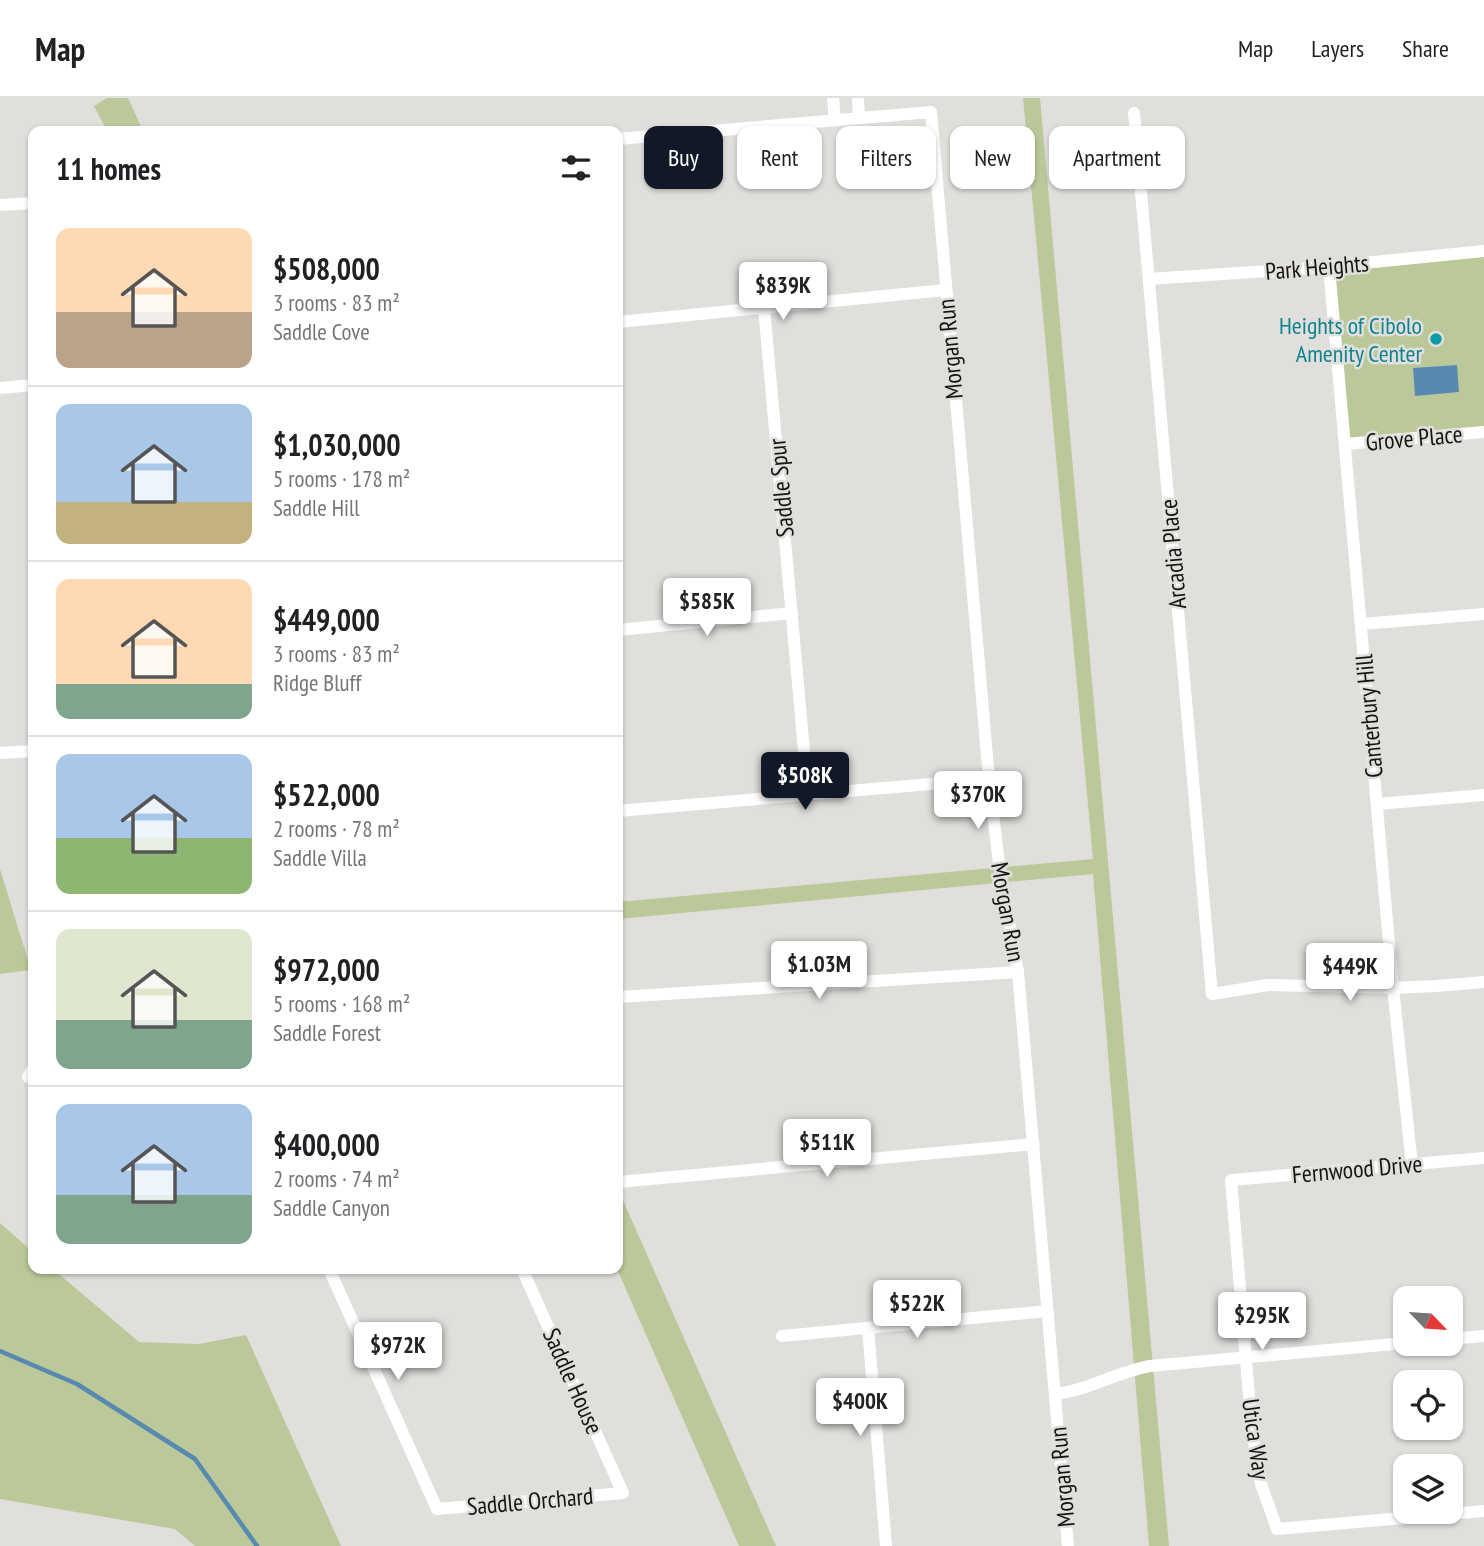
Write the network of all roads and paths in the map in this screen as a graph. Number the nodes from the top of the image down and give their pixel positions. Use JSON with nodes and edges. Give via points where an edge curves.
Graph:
{"nodes":[{"id":1,"x":833,"y":98,"type":"edge"},
{"id":2,"x":858,"y":98,"type":"edge"},
{"id":3,"x":1134,"y":113,"type":"dead end"},
{"id":4,"x":859,"y":118,"type":"junction"},
{"id":5,"x":835,"y":120,"type":"junction"},
{"id":6,"x":623,"y":139,"type":"edge"},
{"id":7,"x":28,"y":203,"type":"edge"},
{"id":8,"x":0,"y":205,"type":"edge"},
{"id":9,"x":1484,"y":251,"type":"edge"},
{"id":10,"x":1329,"y":267,"type":"junction"},
{"id":11,"x":1149,"y":279,"type":"junction"},
{"id":12,"x":945,"y":290,"type":"junction"},
{"id":13,"x":764,"y":307,"type":"junction"},
{"id":14,"x":623,"y":321,"type":"edge"},
{"id":15,"x":28,"y":385,"type":"edge"},
{"id":16,"x":0,"y":388,"type":"edge"},
{"id":17,"x":1484,"y":432,"type":"edge"},
{"id":18,"x":1345,"y":444,"type":"junction"},
{"id":19,"x":792,"y":613,"type":"junction"},
{"id":20,"x":1484,"y":614,"type":"edge"},
{"id":21,"x":1361,"y":624,"type":"junction"},
{"id":22,"x":623,"y":630,"type":"edge"},
{"id":23,"x":28,"y":751,"type":"edge"},
{"id":24,"x":0,"y":753,"type":"edge"},
{"id":25,"x":989,"y":779,"type":"junction"},
{"id":26,"x":1484,"y":794,"type":"edge"},
{"id":27,"x":808,"y":795,"type":"junction"},
{"id":28,"x":1377,"y":804,"type":"junction"},
{"id":29,"x":623,"y":811,"type":"edge"},
{"id":30,"x":1018,"y":972,"type":"junction"},
{"id":31,"x":1484,"y":982,"type":"edge"},
{"id":32,"x":1394,"y":988,"type":"junction"},
{"id":33,"x":623,"y":997,"type":"edge"},
{"id":34,"x":1034,"y":1144,"type":"junction"},
{"id":35,"x":1484,"y":1158,"type":"edge"},
{"id":36,"x":1412,"y":1165,"type":"junction"},
{"id":37,"x":1231,"y":1180,"type":"joint"},
{"id":38,"x":623,"y":1182,"type":"edge"},
{"id":39,"x":331,"y":1274,"type":"edge"},
{"id":40,"x":524,"y":1274,"type":"edge"},
{"id":41,"x":1048,"y":1311,"type":"junction"},
{"id":42,"x":868,"y":1328,"type":"junction"},
{"id":43,"x":782,"y":1336,"type":"dead end"},
{"id":44,"x":1484,"y":1336,"type":"edge"},
{"id":45,"x":1463,"y":1338,"type":"edge"},
{"id":46,"x":1393,"y":1344,"type":"edge"},
{"id":47,"x":1246,"y":1358,"type":"junction"},
{"id":48,"x":1055,"y":1394,"type":"junction"},
{"id":49,"x":623,"y":1493,"type":"joint"},
{"id":50,"x":1484,"y":1511,"type":"edge"},
{"id":51,"x":886,"y":1546,"type":"edge"},
{"id":52,"x":1068,"y":1546,"type":"edge"}],
"edges":[{"from":1,"to":5,"type":"street"},
{"from":2,"to":4,"type":"street"},
{"from":3,"to":11,"type":"street","name":"Arcadia Place"},
{"from":4,"to":5,"type":"street"},
{"from":4,"to":12,"type":"street","name":"Morgan Run","via":[[930,112]]},
{"from":5,"to":6,"type":"street"},
{"from":7,"to":8,"type":"street"},
{"from":9,"to":10,"type":"street","name":"Park Heights"},
{"from":10,"to":11,"type":"street","name":"Park Heights"},
{"from":10,"to":18,"type":"street","name":"Canterbury Hill"},
{"from":11,"to":32,"type":"street","name":"Arcadia Place","via":[[1212,995],[1268,985]]},
{"from":12,"to":13,"type":"street"},
{"from":12,"to":25,"type":"street","name":"Morgan Run"},
{"from":13,"to":14,"type":"street"},
{"from":13,"to":19,"type":"street","name":"Saddle Spur"},
{"from":15,"to":16,"type":"street"},
{"from":17,"to":18,"type":"street","name":"Grove Place"},
{"from":18,"to":21,"type":"street","name":"Canterbury Hill"},
{"from":19,"to":22,"type":"street"},
{"from":19,"to":27,"type":"street","name":"Saddle Spur"},
{"from":20,"to":21,"type":"street"},
{"from":21,"to":28,"type":"street","name":"Canterbury Hill"},
{"from":23,"to":24,"type":"street"},
{"from":25,"to":27,"type":"street"},
{"from":25,"to":30,"type":"street","name":"Morgan Run"},
{"from":26,"to":28,"type":"street"},
{"from":27,"to":29,"type":"street"},
{"from":28,"to":32,"type":"street","name":"Canterbury Hill"},
{"from":30,"to":33,"type":"street"},
{"from":30,"to":34,"type":"street","name":"Morgan Run"},
{"from":31,"to":32,"type":"street"},
{"from":32,"to":36,"type":"street","name":"Canterbury Hill"},
{"from":34,"to":38,"type":"street"},
{"from":34,"to":41,"type":"street","name":"Morgan Run"},
{"from":35,"to":36,"type":"street","name":"Fernwood Drive"},
{"from":36,"to":37,"type":"street","name":"Fernwood Drive"},
{"from":37,"to":47,"type":"street","name":"Utica Way"},
{"from":39,"to":49,"type":"street","name":"Saddle Orchard","via":[[437,1509]]},
{"from":40,"to":49,"type":"street","name":"Saddle House"},
{"from":41,"to":42,"type":"street"},
{"from":41,"to":48,"type":"street","name":"Morgan Run"},
{"from":42,"to":43,"type":"street"},
{"from":42,"to":51,"type":"street"},
{"from":44,"to":45,"type":"street"},
{"from":46,"to":47,"type":"street"},
{"from":47,"to":48,"type":"street","via":[[1143,1367],[1078,1391]]},
{"from":47,"to":50,"type":"street","name":"Utica Way","via":[[1258,1469],[1277,1529]]},
{"from":48,"to":52,"type":"street","name":"Morgan Run"}]}
